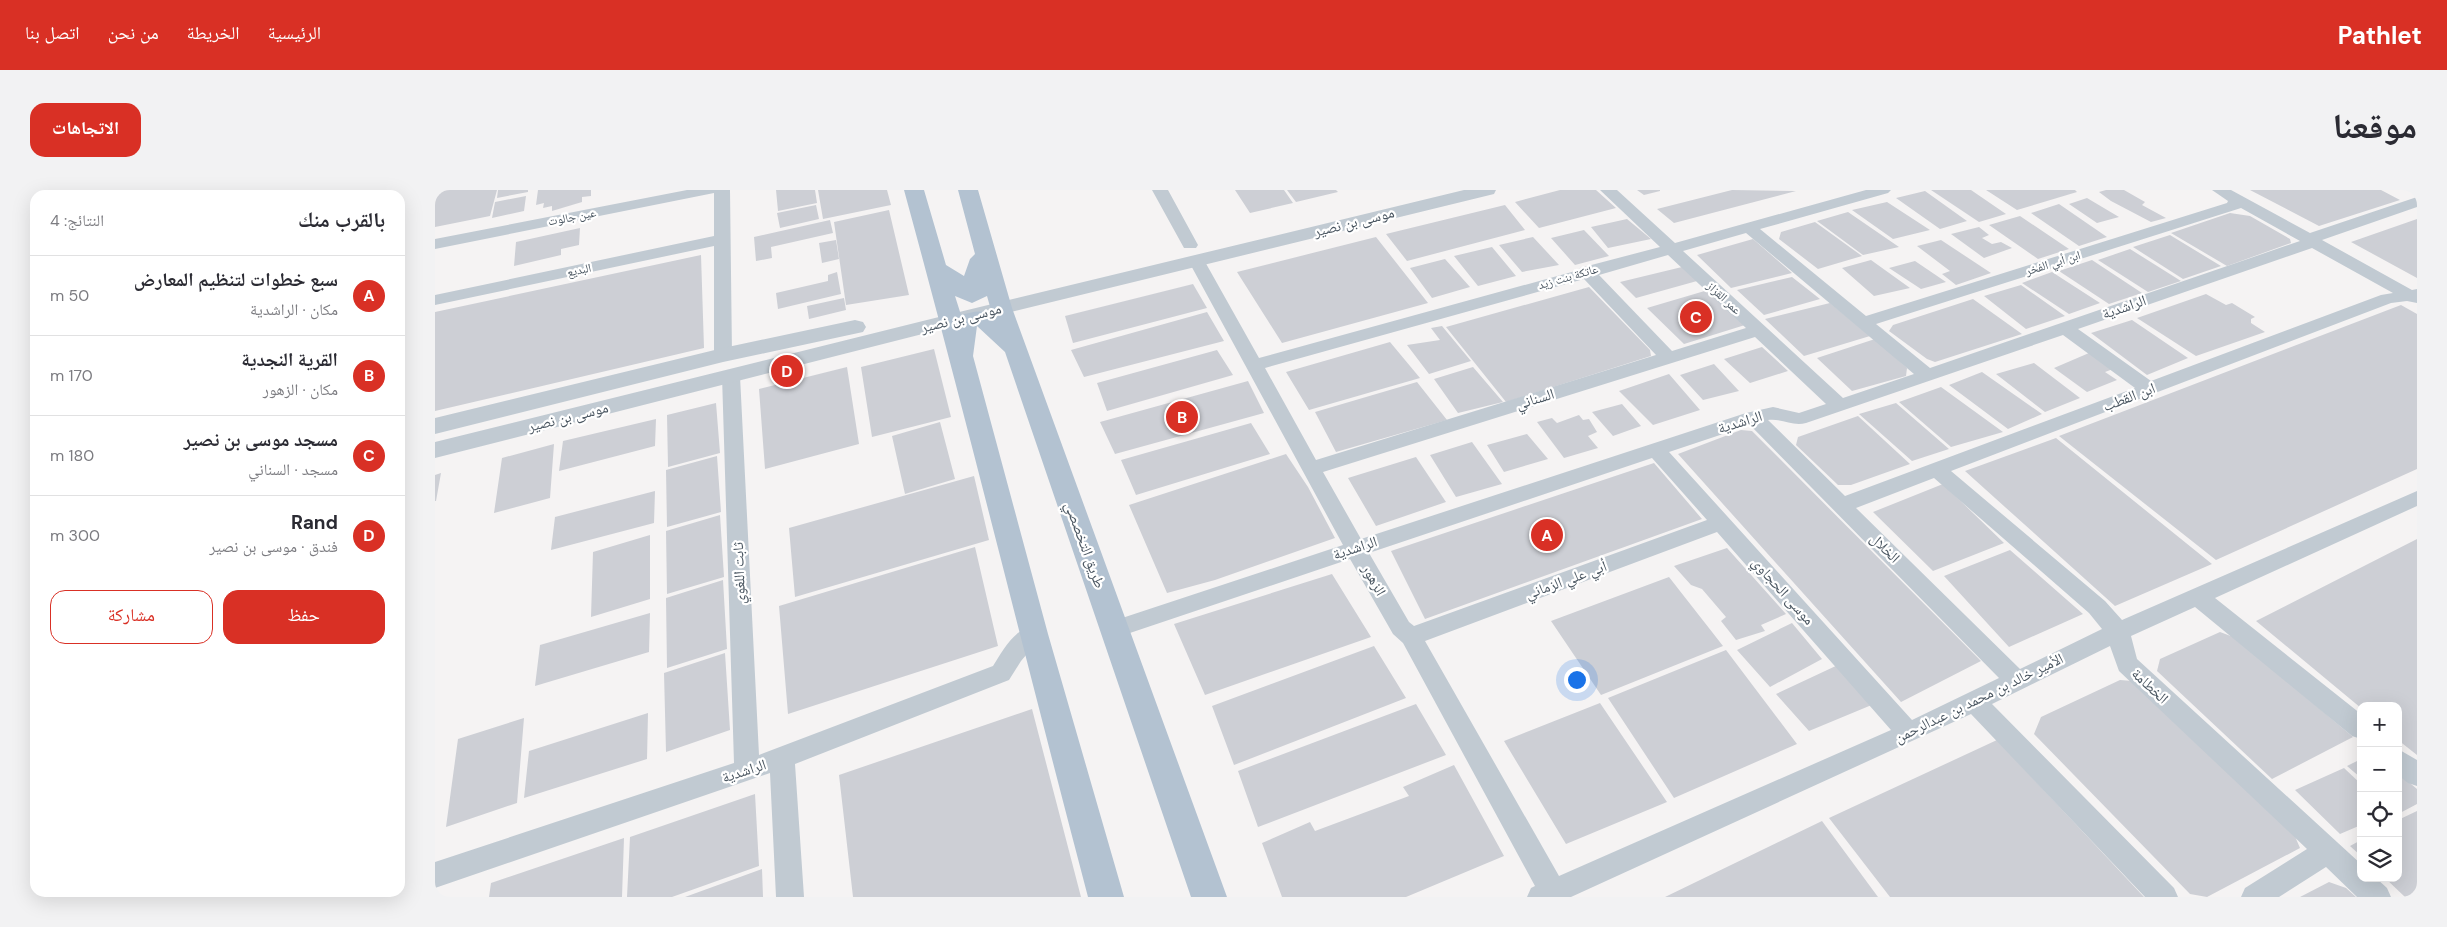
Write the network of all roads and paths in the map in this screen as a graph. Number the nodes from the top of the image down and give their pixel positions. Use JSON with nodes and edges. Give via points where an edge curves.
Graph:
{"nodes":[{"id":1,"x":710,"y":190,"type":"edge"},
{"id":2,"x":722,"y":190,"type":"edge"},
{"id":3,"x":914,"y":190,"type":"edge"},
{"id":4,"x":968,"y":190,"type":"edge"},
{"id":5,"x":1160,"y":190,"type":"edge"},
{"id":6,"x":1417,"y":190,"type":"edge"},
{"id":7,"x":1487,"y":190,"type":"edge"},
{"id":8,"x":1607,"y":190,"type":"edge"},
{"id":9,"x":1883,"y":190,"type":"edge"},
{"id":10,"x":2220,"y":190,"type":"edge"},
{"id":11,"x":2236,"y":199,"type":"junction"},
{"id":12,"x":2417,"y":202,"type":"edge"},
{"id":13,"x":1748,"y":227,"type":"junction"},
{"id":14,"x":723,"y":239,"type":"junction"},
{"id":15,"x":2313,"y":242,"type":"junction"},
{"id":16,"x":435,"y":244,"type":"edge"},
{"id":17,"x":1670,"y":248,"type":"junction"},
{"id":18,"x":984,"y":252,"type":"junction"},
{"id":19,"x":1193,"y":253,"type":"junction"},
{"id":20,"x":935,"y":267,"type":"junction"},
{"id":21,"x":1586,"y":272,"type":"junction"},
{"id":22,"x":2415,"y":297,"type":"edge"},
{"id":23,"x":435,"y":300,"type":"edge"},
{"id":24,"x":998,"y":301,"type":"junction"},
{"id":25,"x":948,"y":313,"type":"junction"},
{"id":26,"x":1865,"y":322,"type":"junction"},
{"id":27,"x":2065,"y":328,"type":"junction"},
{"id":28,"x":1758,"y":330,"type":"junction"},
{"id":29,"x":1015,"y":348,"type":"junction"},
{"id":30,"x":1669,"y":358,"type":"junction"},
{"id":31,"x":963,"y":362,"type":"junction"},
{"id":32,"x":727,"y":366,"type":"junction"},
{"id":33,"x":1253,"y":366,"type":"junction"},
{"id":34,"x":1927,"y":375,"type":"junction"},
{"id":35,"x":2149,"y":389,"type":"junction"},
{"id":36,"x":1840,"y":406,"type":"junction"},
{"id":37,"x":1753,"y":417,"type":"junction"},
{"id":38,"x":435,"y":426,"type":"edge"},
{"id":39,"x":435,"y":450,"type":"edge"},
{"id":40,"x":1656,"y":450,"type":"junction"},
{"id":41,"x":1312,"y":468,"type":"junction"},
{"id":42,"x":1936,"y":469,"type":"junction"},
{"id":43,"x":2417,"y":498,"type":"edge"},
{"id":44,"x":1842,"y":505,"type":"junction"},
{"id":45,"x":1721,"y":523,"type":"junction"},
{"id":46,"x":1356,"y":548,"type":"junction"},
{"id":47,"x":2197,"y":596,"type":"junction"},
{"id":48,"x":1115,"y":629,"type":"junction"},
{"id":49,"x":2119,"y":632,"type":"junction"},
{"id":50,"x":1033,"y":634,"type":"junction"},
{"id":51,"x":1411,"y":637,"type":"junction"},
{"id":52,"x":2016,"y":680,"type":"junction"},
{"id":53,"x":1975,"y":702,"type":"junction"},
{"id":54,"x":2357,"y":727,"type":"edge"},
{"id":55,"x":1909,"y":733,"type":"junction"},
{"id":56,"x":782,"y":758,"type":"junction"},
{"id":57,"x":2402,"y":763,"type":"edge"},
{"id":58,"x":747,"y":769,"type":"junction"},
{"id":59,"x":2417,"y":775,"type":"edge"},
{"id":60,"x":2328,"y":851,"type":"junction"},
{"id":61,"x":435,"y":875,"type":"edge"},
{"id":62,"x":1550,"y":895,"type":"edge"},
{"id":63,"x":790,"y":897,"type":"edge"},
{"id":64,"x":1106,"y":897,"type":"edge"},
{"id":65,"x":1209,"y":897,"type":"edge"},
{"id":66,"x":2165,"y":897,"type":"edge"},
{"id":67,"x":2255,"y":897,"type":"edge"},
{"id":68,"x":2377,"y":897,"type":"edge"}],
"edges":[{"from":1,"to":16,"type":"street","name":"عين جالوت"},
{"from":2,"to":14,"type":"street","name":"ثابت اللغوي"},
{"from":3,"to":20,"type":"main road"},
{"from":4,"to":18,"type":"main road","name":"طريق التخصصي"},
{"from":5,"to":19,"type":"street","name":"الزهور"},
{"from":6,"to":19,"type":"street"},
{"from":7,"to":19,"type":"street","name":"موسى بن نصير"},
{"from":8,"to":17,"type":"street","name":"عمر القزاز"},
{"from":9,"to":13,"type":"street","name":"عاتكة بنت زيد"},
{"from":10,"to":11,"type":"street"},
{"from":11,"to":15,"type":"street"},
{"from":11,"to":26,"type":"street","name":"ابن أبي الفخر","via":[[2234,206]]},
{"from":12,"to":15,"type":"street","name":"الراشدية","via":[[2314,237]]},
{"from":13,"to":17,"type":"street","name":"عاتكة بنت زيد"},
{"from":13,"to":26,"type":"street"},
{"from":14,"to":23,"type":"street","name":"البديع"},
{"from":14,"to":32,"type":"street","name":"ثابت اللغوي"},
{"from":15,"to":22,"type":"street"},
{"from":15,"to":27,"type":"street","name":"الراشدية"},
{"from":17,"to":21,"type":"street","name":"عاتكة بنت زيد"},
{"from":17,"to":28,"type":"street","name":"عمر القزاز"},
{"from":18,"to":20,"type":"main road","via":[[975,275],[978,291],[975,295],[968,295],[959,282]]},
{"from":18,"to":24,"type":"main road","name":"طريق التخصصي"},
{"from":19,"to":24,"type":"street","name":"موسى بن نصير"},
{"from":19,"to":33,"type":"street","name":"الزهور"},
{"from":20,"to":25,"type":"main road"},
{"from":21,"to":30,"type":"street"},
{"from":21,"to":33,"type":"street","name":"عاتكة بنت زيد"},
{"from":22,"to":35,"type":"street","name":"ابن القطب","via":[[2387,300]]},
{"from":24,"to":25,"type":"street","name":"موسى بن نصير"},
{"from":24,"to":29,"type":"main road","name":"طريق التخصصي"},
{"from":25,"to":31,"type":"main road"},
{"from":25,"to":32,"type":"street","name":"موسى بن نصير"},
{"from":26,"to":34,"type":"street"},
{"from":27,"to":34,"type":"street","name":"الراشدية"},
{"from":27,"to":35,"type":"street"},
{"from":28,"to":30,"type":"street","name":"السناني"},
{"from":28,"to":36,"type":"street","name":"عمر القزاز"},
{"from":29,"to":31,"type":"main road","via":[[980,317],[973,318],[966,320]]},
{"from":29,"to":48,"type":"main road","name":"طريق التخصصي"},
{"from":30,"to":41,"type":"street","name":"السناني"},
{"from":31,"to":50,"type":"main road"},
{"from":32,"to":38,"type":"street"},
{"from":32,"to":39,"type":"street","name":"موسى بن نصير"},
{"from":32,"to":58,"type":"street","name":"ثابت اللغوي"},
{"from":33,"to":41,"type":"street","name":"الزهور"},
{"from":34,"to":36,"type":"street","name":"الراشدية"},
{"from":35,"to":42,"type":"street","name":"ابن القطب"},
{"from":36,"to":37,"type":"street","name":"الراشدية","via":[[1799,419],[1773,413]]},
{"from":37,"to":40,"type":"street","name":"الراشدية"},
{"from":37,"to":44,"type":"street","name":"الخلال"},
{"from":40,"to":45,"type":"street","name":"موسى الحجاوي"},
{"from":40,"to":46,"type":"street","name":"الراشدية"},
{"from":41,"to":46,"type":"street","name":"الزهور"},
{"from":42,"to":44,"type":"street","name":"ابن القطب"},
{"from":42,"to":49,"type":"street","name":"الخطامة","via":[[2097,607]]},
{"from":43,"to":47,"type":"street","name":"الأمير خالد بن محمد بن عبدالرحمن"},
{"from":44,"to":52,"type":"street","name":"الخلال"},
{"from":45,"to":51,"type":"street","name":"أبي علي الزماني"},
{"from":45,"to":55,"type":"street","name":"موسى الحجاوي"},
{"from":46,"to":48,"type":"street","name":"الراشدية"},
{"from":46,"to":51,"type":"street","name":"الزهور","via":[[1401,628]]},
{"from":47,"to":49,"type":"street","name":"الأمير خالد بن محمد بن عبدالرحمن"},
{"from":47,"to":54,"type":"street"},
{"from":48,"to":65,"type":"main road","name":"طريق التخصصي"},
{"from":49,"to":52,"type":"street","name":"الأمير خالد بن محمد بن عبدالرحمن"},
{"from":49,"to":60,"type":"street","name":"الخطامة","via":[[2127,664]]},
{"from":50,"to":56,"type":"street","name":"الراشدية","via":[[1013,654],[1001,673]]},
{"from":50,"to":64,"type":"main road"},
{"from":51,"to":62,"type":"street","name":"الزهور"},
{"from":52,"to":53,"type":"street","name":"الأمير خالد بن محمد بن عبدالرحمن"},
{"from":53,"to":55,"type":"street","name":"الأمير خالد بن محمد بن عبدالرحمن"},
{"from":53,"to":66,"type":"street"},
{"from":55,"to":62,"type":"street","name":"الأمير خالد بن محمد بن عبدالرحمن"},
{"from":56,"to":58,"type":"street","name":"الراشدية"},
{"from":56,"to":63,"type":"street"},
{"from":57,"to":59,"type":"street"},
{"from":58,"to":61,"type":"street","name":"الراشدية"},
{"from":60,"to":67,"type":"street"},
{"from":60,"to":68,"type":"street","name":"الخطامة"}]}
